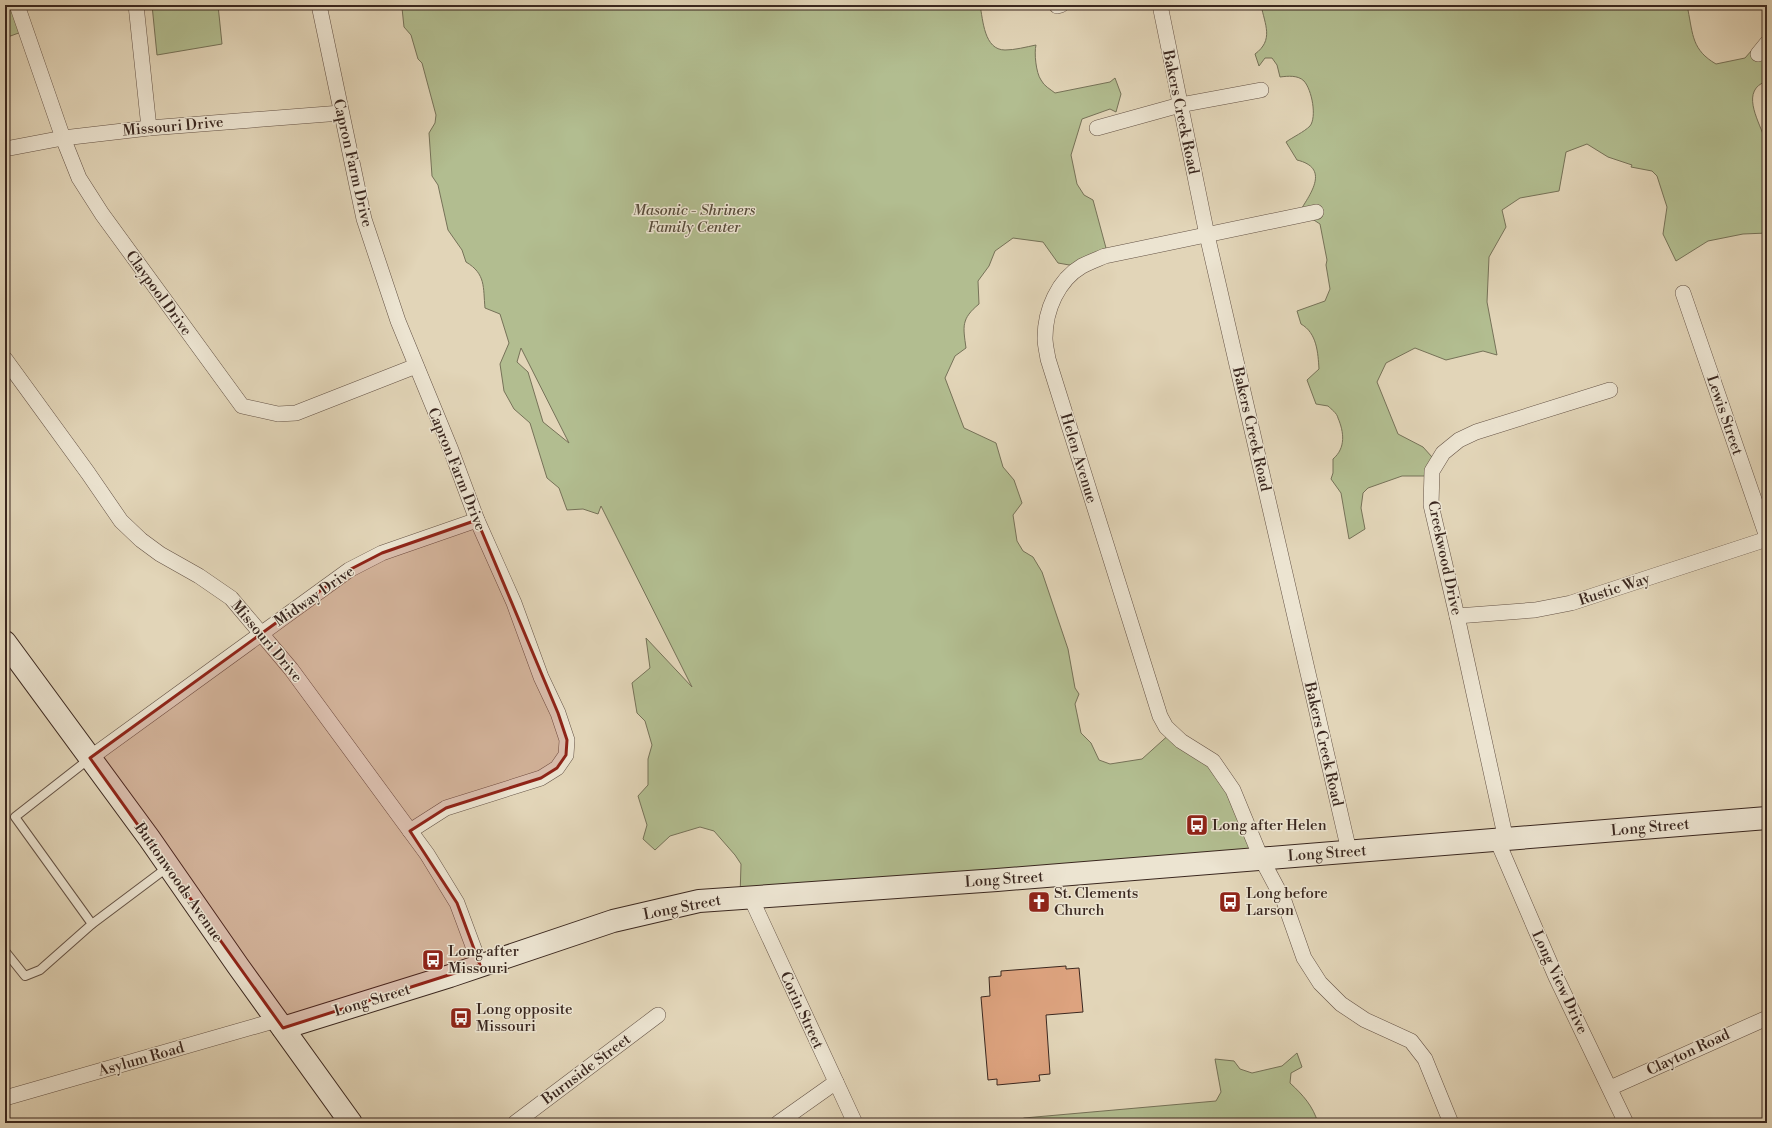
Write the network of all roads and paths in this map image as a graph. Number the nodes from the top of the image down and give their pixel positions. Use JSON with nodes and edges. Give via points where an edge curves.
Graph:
{"nodes":[{"id":1,"x":17,"y":5,"type":"edge"},
{"id":2,"x":136,"y":5,"type":"edge"},
{"id":3,"x":319,"y":5,"type":"edge"},
{"id":4,"x":1160,"y":5,"type":"edge"},
{"id":5,"x":1261,"y":90,"type":"dead end"},
{"id":6,"x":1180,"y":106,"type":"junction"},
{"id":7,"x":341,"y":113,"type":"junction"},
{"id":8,"x":149,"y":128,"type":"junction"},
{"id":9,"x":1097,"y":128,"type":"dead end"},
{"id":10,"x":63,"y":138,"type":"junction"},
{"id":11,"x":5,"y":149,"type":"edge"},
{"id":12,"x":1316,"y":212,"type":"dead end"},
{"id":13,"x":1207,"y":235,"type":"junction"},
{"id":14,"x":1683,"y":293,"type":"dead end"},
{"id":15,"x":5,"y":359,"type":"edge"},
{"id":16,"x":416,"y":366,"type":"junction"},
{"id":17,"x":1610,"y":390,"type":"dead end"},
{"id":18,"x":477,"y":520,"type":"junction"},
{"id":19,"x":1767,"y":538,"type":"edge"},
{"id":20,"x":1457,"y":616,"type":"junction"},
{"id":21,"x":262,"y":633,"type":"junction"},
{"id":22,"x":5,"y":642,"type":"edge"},
{"id":23,"x":90,"y":758,"type":"junction"},
{"id":24,"x":1767,"y":818,"type":"edge"},
{"id":25,"x":410,"y":831,"type":"junction"},
{"id":26,"x":1501,"y":840,"type":"junction"},
{"id":27,"x":1349,"y":851,"type":"junction"},
{"id":28,"x":1261,"y":858,"type":"junction"},
{"id":29,"x":169,"y":866,"type":"junction"},
{"id":30,"x":750,"y":896,"type":"junction"},
{"id":31,"x":92,"y":924,"type":"junction"},
{"id":32,"x":5,"y":951,"type":"edge"},
{"id":33,"x":480,"y":965,"type":"junction"},
{"id":34,"x":658,"y":1015,"type":"dead end"},
{"id":35,"x":1767,"y":1018,"type":"edge"},
{"id":36,"x":280,"y":1024,"type":"junction"},
{"id":37,"x":836,"y":1082,"type":"junction"},
{"id":38,"x":1610,"y":1088,"type":"junction"},
{"id":39,"x":5,"y":1098,"type":"edge"},
{"id":40,"x":351,"y":1123,"type":"edge"},
{"id":41,"x":515,"y":1123,"type":"edge"},
{"id":42,"x":778,"y":1123,"type":"edge"},
{"id":43,"x":855,"y":1123,"type":"edge"},
{"id":44,"x":1451,"y":1123,"type":"edge"},
{"id":45,"x":1626,"y":1123,"type":"edge"}],
"edges":[{"from":1,"to":10,"type":"street","name":"Claypool Drive"},
{"from":2,"to":8,"type":"street"},
{"from":3,"to":7,"type":"street","name":"Capron Farm Drive"},
{"from":4,"to":6,"type":"street","name":"Bakers Creek Road"},
{"from":5,"to":6,"type":"street"},
{"from":6,"to":9,"type":"street"},
{"from":6,"to":13,"type":"street","name":"Bakers Creek Road"},
{"from":7,"to":8,"type":"street","name":"Missouri Drive"},
{"from":7,"to":16,"type":"street","name":"Capron Farm Drive","via":[[364,219]]},
{"from":8,"to":10,"type":"street","name":"Missouri Drive"},
{"from":10,"to":11,"type":"street","name":"Missouri Drive"},
{"from":10,"to":16,"type":"street","name":"Claypool Drive","via":[[79,178],[102,214],[242,406],[278,414],[296,413]]},
{"from":12,"to":13,"type":"street","name":"Helen Avenue"},
{"from":13,"to":27,"type":"street","name":"Bakers Creek Road"},
{"from":13,"to":28,"type":"street","name":"Helen Avenue","via":[[1105,256],[1082,267],[1063,283],[1053,299],[1047,316],[1045,338],[1048,359],[1160,716],[1166,727],[1181,741],[1213,761],[1233,790]]},
{"from":14,"to":19,"type":"street","name":"Lewis Street"},
{"from":15,"to":21,"type":"street","name":"Missouri Drive","via":[[121,521],[160,554],[231,598]]},
{"from":16,"to":18,"type":"street","name":"Capron Farm Drive"},
{"from":17,"to":20,"type":"street","name":"Creekwood Drive","via":[[1476,432],[1459,440],[1443,453],[1432,471],[1431,505]]},
{"from":18,"to":21,"type":"street","name":"Midway Drive","via":[[382,553],[349,570]]},
{"from":18,"to":25,"type":"street","name":"Capron Farm Drive","via":[[558,713],[566,740],[566,755],[557,768],[541,778],[446,808]]},
{"from":19,"to":20,"type":"street","name":"Rustic Way","via":[[1571,603],[1534,610]]},
{"from":20,"to":26,"type":"street","name":"Creekwood Drive"},
{"from":21,"to":23,"type":"street","name":"Midway Drive"},
{"from":21,"to":25,"type":"street","name":"Missouri Drive"},
{"from":22,"to":23,"type":"street","name":"Buttonwoods Avenue"},
{"from":23,"to":29,"type":"street","name":"Buttonwoods Avenue"},
{"from":23,"to":31,"type":"lane","via":[[15,817]]},
{"from":24,"to":26,"type":"street","name":"Long Street"},
{"from":25,"to":33,"type":"street","name":"Missouri Drive","via":[[457,902]]},
{"from":26,"to":27,"type":"street","name":"Long Street"},
{"from":26,"to":38,"type":"street","name":"Long View Drive","via":[[1556,977]]},
{"from":27,"to":28,"type":"street","name":"Long Street"},
{"from":28,"to":30,"type":"street","name":"Long Street","via":[[997,880]]},
{"from":28,"to":44,"type":"street","name":"Helen Avenue","via":[[1284,901],[1304,958],[1320,983],[1341,1004],[1365,1020],[1411,1041],[1425,1059]]},
{"from":29,"to":31,"type":"lane"},
{"from":29,"to":36,"type":"street","name":"Buttonwoods Avenue"},
{"from":30,"to":33,"type":"street","name":"Long Street","via":[[699,900],[613,921]]},
{"from":30,"to":37,"type":"street","name":"Corin Street"},
{"from":31,"to":32,"type":"lane","via":[[40,970],[25,976]]},
{"from":33,"to":36,"type":"street","name":"Long Street"},
{"from":34,"to":41,"type":"street","name":"Burnside Street"},
{"from":35,"to":38,"type":"street","name":"Clayton Road"},
{"from":36,"to":39,"type":"street","name":"Asylum Road"},
{"from":36,"to":40,"type":"street","name":"Buttonwoods Avenue"},
{"from":37,"to":42,"type":"street"},
{"from":37,"to":43,"type":"street","name":"Corin Street"},
{"from":38,"to":45,"type":"street","name":"Long View Drive"}]}
